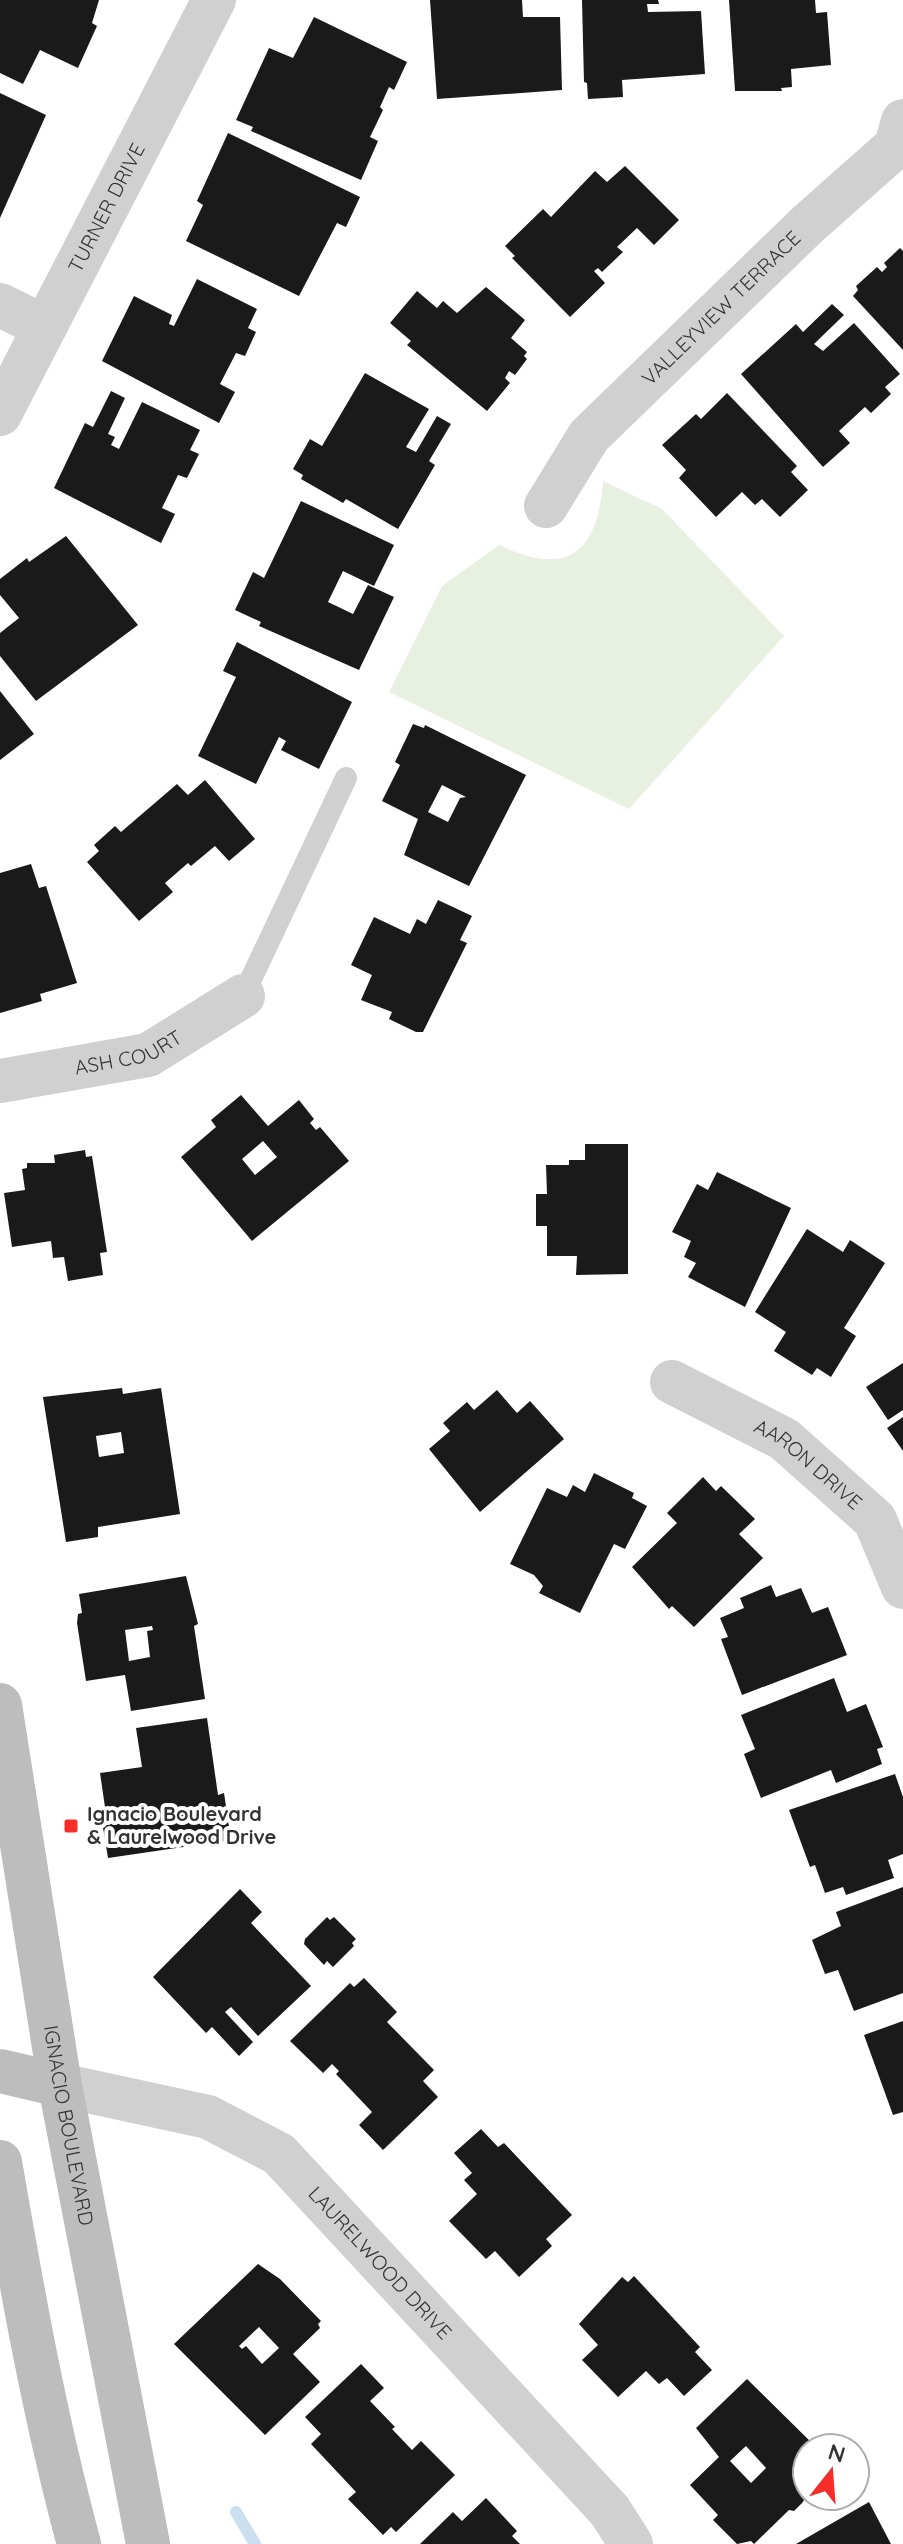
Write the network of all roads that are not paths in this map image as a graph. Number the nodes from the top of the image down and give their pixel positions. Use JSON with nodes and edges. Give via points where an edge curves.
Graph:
{"nodes":[{"id":1,"x":214,"y":0,"type":"edge"},
{"id":2,"x":903,"y":121,"type":"edge"},
{"id":3,"x":0,"y":305,"type":"edge"},
{"id":4,"x":45,"y":327,"type":"junction"},
{"id":5,"x":0,"y":414,"type":"edge"},
{"id":6,"x":546,"y":506,"type":"dead end"},
{"id":7,"x":346,"y":778,"type":"dead end"},
{"id":8,"x":243,"y":996,"type":"joint"},
{"id":9,"x":0,"y":1081,"type":"edge"},
{"id":10,"x":672,"y":1382,"type":"dead end"},
{"id":11,"x":903,"y":1587,"type":"edge"},
{"id":12,"x":0,"y":1705,"type":"edge"},
{"id":13,"x":0,"y":2071,"type":"edge"},
{"id":14,"x":60,"y":2085,"type":"junction"},
{"id":15,"x":0,"y":2162,"type":"edge"},
{"id":16,"x":79,"y":2544,"type":"edge"},
{"id":17,"x":148,"y":2544,"type":"edge"},
{"id":18,"x":631,"y":2544,"type":"edge"}],
"edges":[{"from":1,"to":4,"type":"street","name":"TURNER DRIVE"},
{"from":2,"to":6,"type":"street","name":"VALLEYVIEW TERRACE","via":[[896,146],[589,436]]},
{"from":3,"to":4,"type":"street"},
{"from":4,"to":5,"type":"street","name":"TURNER DRIVE"},
{"from":7,"to":8,"type":"lane"},
{"from":8,"to":9,"type":"street","name":"ASH COURT","via":[[148,1055]]},
{"from":10,"to":11,"type":"street","name":"AARON DRIVE","via":[[784,1439],[875,1520]]},
{"from":12,"to":14,"type":"main road","name":"IGNACIO BOULEVARD"},
{"from":13,"to":14,"type":"main road"},
{"from":14,"to":17,"type":"main road","name":"IGNACIO BOULEVARD"},
{"from":14,"to":18,"type":"street","name":"LAURELWOOD DRIVE","via":[[208,2117],[279,2154],[610,2511]]},
{"from":15,"to":16,"type":"main road","via":[[18,2270]]}]}
